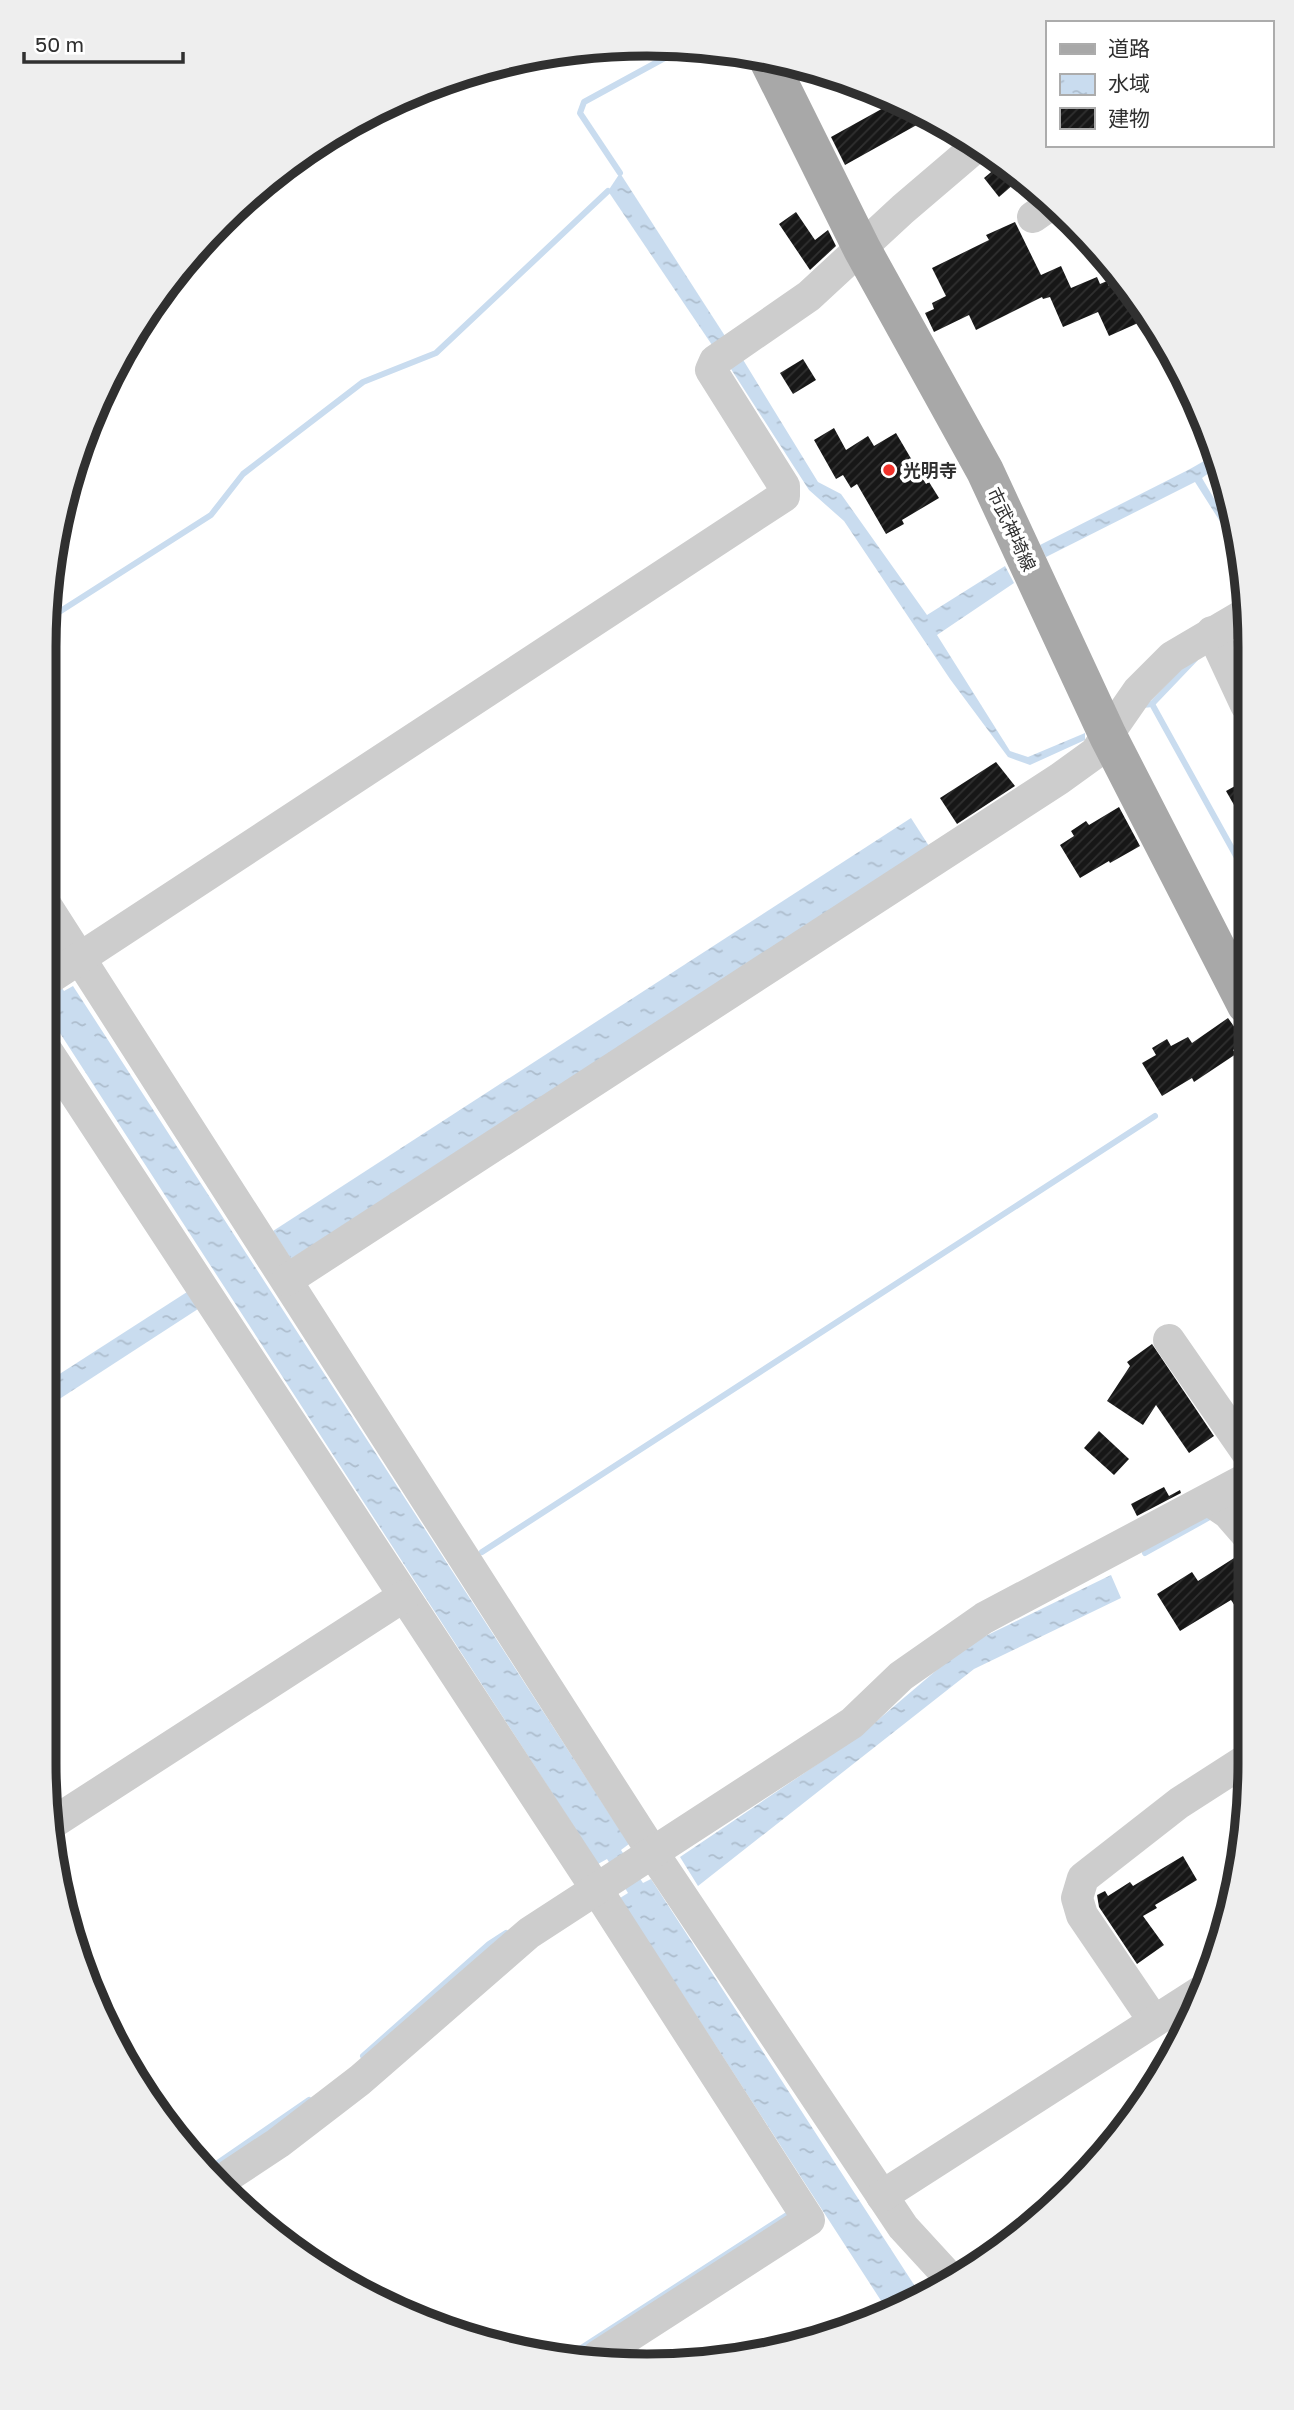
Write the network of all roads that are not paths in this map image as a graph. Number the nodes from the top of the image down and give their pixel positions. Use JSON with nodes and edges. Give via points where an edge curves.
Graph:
{"nodes":[{"id":1,"x":773,"y":70,"type":"edge"},
{"id":2,"x":969,"y":152,"type":"edge"},
{"id":3,"x":862,"y":249,"type":"junction"},
{"id":4,"x":1237,"y":618,"type":"edge"},
{"id":5,"x":1212,"y":632,"type":"junction"},
{"id":6,"x":1238,"y":690,"type":"edge"},
{"id":7,"x":1108,"y":736,"type":"junction"},
{"id":8,"x":56,"y":953,"type":"edge"},
{"id":9,"x":60,"y":971,"type":"edge"},
{"id":10,"x":1238,"y":988,"type":"edge"},
{"id":11,"x":56,"y":1066,"type":"edge"},
{"id":12,"x":287,"y":1280,"type":"junction"},
{"id":13,"x":1169,"y":1340,"type":"dead end"},
{"id":14,"x":1238,"y":1440,"type":"edge"},
{"id":15,"x":1238,"y":1484,"type":"edge"},
{"id":16,"x":1209,"y":1500,"type":"junction"},
{"id":17,"x":1238,"y":1524,"type":"edge"},
{"id":18,"x":404,"y":1596,"type":"junction"},
{"id":19,"x":1238,"y":1765,"type":"edge"},
{"id":20,"x":59,"y":1819,"type":"edge"},
{"id":21,"x":625,"y":1872,"type":"junction"},
{"id":22,"x":1188,"y":1999,"type":"edge"},
{"id":23,"x":1154,"y":2021,"type":"junction"},
{"id":24,"x":226,"y":2178,"type":"edge"},
{"id":25,"x":882,"y":2196,"type":"junction"},
{"id":26,"x":945,"y":2273,"type":"edge"},
{"id":27,"x":603,"y":2353,"type":"edge"}],
"edges":[{"from":1,"to":3,"type":"main road","name":"市武神埼線"},
{"from":2,"to":3,"type":"street"},
{"from":3,"to":7,"type":"main road","name":"市武神埼線","via":[[985,471]]},
{"from":3,"to":9,"type":"street","via":[[809,296],[715,361],[710,370],[784,486],[784,496]]},
{"from":4,"to":5,"type":"street"},
{"from":5,"to":6,"type":"street"},
{"from":5,"to":7,"type":"street","via":[[1172,657],[1138,691]]},
{"from":7,"to":10,"type":"main road","name":"市武神埼線"},
{"from":7,"to":12,"type":"street","via":[[1095,753],[1059,779]]},
{"from":8,"to":9,"type":"street"},
{"from":9,"to":12,"type":"street"},
{"from":11,"to":18,"type":"street"},
{"from":12,"to":21,"type":"street"},
{"from":13,"to":14,"type":"street"},
{"from":15,"to":16,"type":"street"},
{"from":16,"to":17,"type":"street"},
{"from":16,"to":21,"type":"street","via":[[984,1618],[901,1676],[852,1724]]},
{"from":18,"to":20,"type":"street"},
{"from":18,"to":21,"type":"street"},
{"from":19,"to":23,"type":"street","via":[[1083,1878],[1077,1898],[1082,1915]]},
{"from":21,"to":24,"type":"street","via":[[529,1933],[360,2080]]},
{"from":21,"to":25,"type":"street"},
{"from":21,"to":27,"type":"street","via":[[809,2220]]},
{"from":22,"to":23,"type":"street"},
{"from":23,"to":25,"type":"street"},
{"from":25,"to":26,"type":"street"}]}
